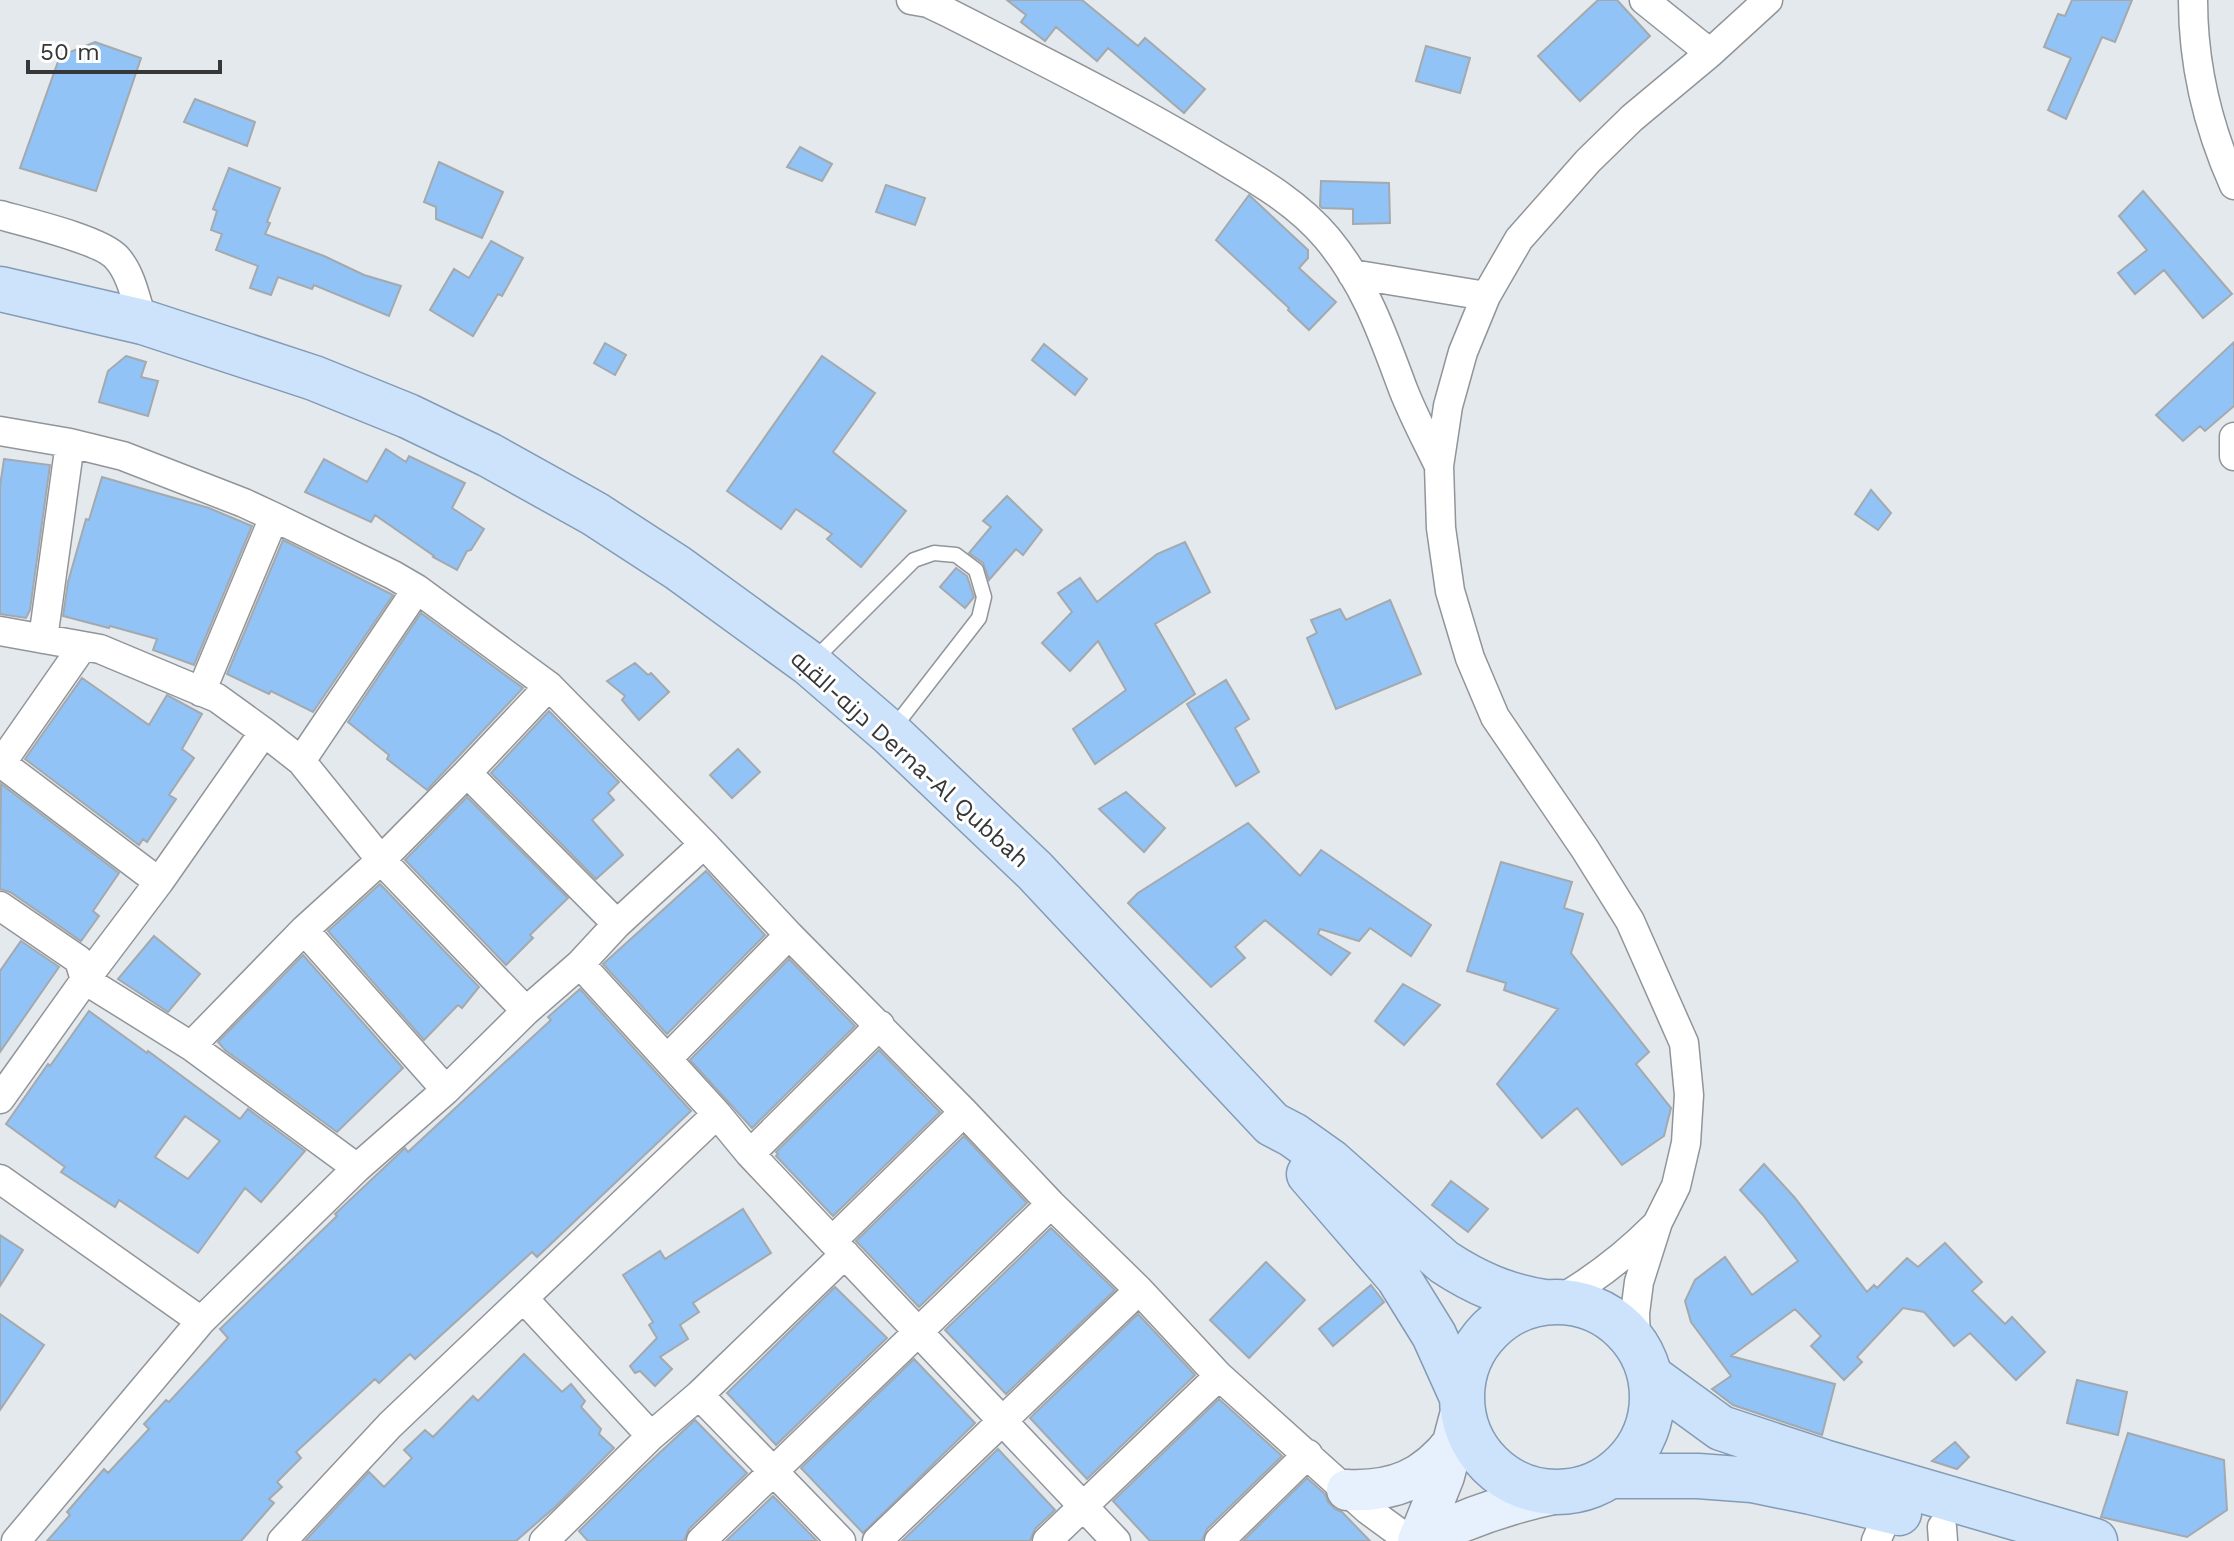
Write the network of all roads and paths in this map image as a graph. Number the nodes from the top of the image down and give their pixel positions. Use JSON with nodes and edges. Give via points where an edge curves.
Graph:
{"nodes":[{"id":1,"x":911,"y":0,"type":"edge"},
{"id":2,"x":1644,"y":0,"type":"edge"},
{"id":3,"x":1768,"y":0,"type":"edge"},
{"id":4,"x":2193,"y":0,"type":"edge"},
{"id":5,"x":1710,"y":53,"type":"junction"},
{"id":6,"x":2234,"y":185,"type":"edge"},
{"id":7,"x":0,"y":215,"type":"edge"},
{"id":8,"x":1352,"y":274,"type":"junction"},
{"id":9,"x":0,"y":289,"type":"edge"},
{"id":10,"x":1486,"y":296,"type":"junction"},
{"id":11,"x":143,"y":322,"type":"junction"},
{"id":12,"x":0,"y":431,"type":"edge"},
{"id":13,"x":2234,"y":437,"type":"edge"},
{"id":14,"x":70,"y":443,"type":"junction"},
{"id":15,"x":2234,"y":456,"type":"edge"},
{"id":16,"x":1439,"y":466,"type":"junction"},
{"id":17,"x":274,"y":517,"type":"junction"},
{"id":18,"x":417,"y":589,"type":"junction"},
{"id":19,"x":0,"y":631,"type":"edge"},
{"id":20,"x":43,"y":639,"type":"junction"},
{"id":21,"x":83,"y":646,"type":"junction"},
{"id":22,"x":810,"y":664,"type":"junction"},
{"id":23,"x":549,"y":686,"type":"junction"},
{"id":24,"x":201,"y":692,"type":"junction"},
{"id":25,"x":264,"y":732,"type":"junction"},
{"id":26,"x":890,"y":733,"type":"junction"},
{"id":27,"x":301,"y":761,"type":"junction"},
{"id":28,"x":1,"y":764,"type":"edge"},
{"id":29,"x":467,"y":773,"type":"junction"},
{"id":30,"x":704,"y":844,"type":"junction"},
{"id":31,"x":381,"y":860,"type":"junction"},
{"id":32,"x":159,"y":882,"type":"junction"},
{"id":33,"x":0,"y":906,"type":"edge"},
{"id":34,"x":617,"y":924,"type":"junction"},
{"id":35,"x":304,"y":930,"type":"junction"},
{"id":36,"x":789,"y":935,"type":"junction"},
{"id":37,"x":580,"y":964,"type":"junction"},
{"id":38,"x":85,"y":980,"type":"junction"},
{"id":39,"x":526,"y":1011,"type":"junction"},
{"id":40,"x":880,"y":1025,"type":"junction"},
{"id":41,"x":191,"y":1046,"type":"junction"},
{"id":42,"x":667,"y":1059,"type":"junction"},
{"id":43,"x":10,"y":1062,"type":"edge"},
{"id":44,"x":446,"y":1090,"type":"junction"},
{"id":45,"x":0,"y":1099,"type":"edge"},
{"id":46,"x":964,"y":1112,"type":"junction"},
{"id":47,"x":717,"y":1114,"type":"junction"},
{"id":48,"x":1272,"y":1124,"type":"junction"},
{"id":49,"x":750,"y":1154,"type":"junction"},
{"id":50,"x":357,"y":1168,"type":"junction"},
{"id":51,"x":0,"y":1179,"type":"edge"},
{"id":52,"x":1051,"y":1204,"type":"junction"},
{"id":53,"x":1658,"y":1222,"type":"junction"},
{"id":54,"x":838,"y":1248,"type":"junction"},
{"id":55,"x":1139,"y":1290,"type":"junction"},
{"id":56,"x":524,"y":1299,"type":"junction"},
{"id":57,"x":1550,"y":1302,"type":"junction"},
{"id":58,"x":201,"y":1321,"type":"junction"},
{"id":59,"x":918,"y":1332,"type":"junction"},
{"id":60,"x":1644,"y":1361,"type":"junction"},
{"id":61,"x":1219,"y":1376,"type":"junction"},
{"id":62,"x":699,"y":1395,"type":"junction"},
{"id":63,"x":1459,"y":1415,"type":"junction"},
{"id":64,"x":1003,"y":1421,"type":"junction"},
{"id":65,"x":651,"y":1436,"type":"junction"},
{"id":66,"x":1308,"y":1454,"type":"junction"},
{"id":67,"x":773,"y":1471,"type":"junction"},
{"id":68,"x":1613,"y":1476,"type":"junction"},
{"id":69,"x":1347,"y":1490,"type":"junction"},
{"id":70,"x":1553,"y":1494,"type":"junction"},
{"id":71,"x":1083,"y":1506,"type":"junction"},
{"id":72,"x":1889,"y":1512,"type":"edge"},
{"id":73,"x":1942,"y":1534,"type":"edge"},
{"id":74,"x":550,"y":1539,"type":"edge"},
{"id":75,"x":16,"y":1541,"type":"edge"},
{"id":76,"x":282,"y":1541,"type":"edge"},
{"id":77,"x":701,"y":1541,"type":"edge"},
{"id":78,"x":841,"y":1541,"type":"edge"},
{"id":79,"x":877,"y":1541,"type":"edge"},
{"id":80,"x":1047,"y":1541,"type":"edge"},
{"id":81,"x":1116,"y":1541,"type":"edge"},
{"id":82,"x":1219,"y":1541,"type":"edge"},
{"id":83,"x":1417,"y":1541,"type":"edge"},
{"id":84,"x":1989,"y":1541,"type":"edge"},
{"id":85,"x":2095,"y":1541,"type":"edge"}],
"edges":[{"from":1,"to":8,"type":"street","via":[[947,12],[1110,96],[1282,195],[1326,237]]},
{"from":2,"to":5,"type":"street"},
{"from":3,"to":5,"type":"street"},
{"from":4,"to":6,"type":"street","via":[[2208,111]]},
{"from":5,"to":10,"type":"street","via":[[1632,118],[1555,195],[1519,239]]},
{"from":7,"to":11,"type":"street","via":[[116,255]]},
{"from":8,"to":10,"type":"street"},
{"from":8,"to":16,"type":"street","via":[[1375,313]]},
{"from":9,"to":11,"type":"main road","name":"درنه-القبه Derna-Al Qubbah"},
{"from":10,"to":16,"type":"street","via":[[1448,406]]},
{"from":11,"to":22,"type":"main road","name":"درنه-القبه Derna-Al Qubbah","via":[[314,378],[489,455],[666,560]]},
{"from":12,"to":14,"type":"street"},
{"from":13,"to":15,"type":"street"},
{"from":14,"to":17,"type":"street","via":[[123,456]]},
{"from":14,"to":20,"type":"street"},
{"from":16,"to":53,"type":"street","via":[[1450,591],[1495,717],[1630,921],[1684,1043],[1686,1143],[1676,1186]]},
{"from":17,"to":18,"type":"street"},
{"from":17,"to":24,"type":"street"},
{"from":18,"to":23,"type":"street"},
{"from":18,"to":27,"type":"street"},
{"from":19,"to":20,"type":"street"},
{"from":20,"to":21,"type":"street"},
{"from":21,"to":24,"type":"street"},
{"from":21,"to":28,"type":"street"},
{"from":22,"to":26,"type":"main road","name":"درنه-القبه Derna-Al Qubbah"},
{"from":22,"to":26,"type":"lane","via":[[914,560],[934,553],[956,555],[976,570],[984,597],[979,618]]},
{"from":23,"to":29,"type":"street"},
{"from":23,"to":30,"type":"street"},
{"from":24,"to":25,"type":"street"},
{"from":25,"to":27,"type":"street"},
{"from":25,"to":32,"type":"street"},
{"from":26,"to":48,"type":"main road","name":"درنه-القبه Derna-Al Qubbah","via":[[1035,871]]},
{"from":27,"to":31,"type":"street"},
{"from":28,"to":32,"type":"street"},
{"from":29,"to":31,"type":"street"},
{"from":29,"to":34,"type":"street"},
{"from":30,"to":34,"type":"street"},
{"from":30,"to":36,"type":"street"},
{"from":31,"to":35,"type":"street"},
{"from":31,"to":39,"type":"street"},
{"from":32,"to":38,"type":"street"},
{"from":33,"to":38,"type":"street","via":[[79,960]]},
{"from":34,"to":37,"type":"street"},
{"from":35,"to":41,"type":"street"},
{"from":35,"to":44,"type":"street"},
{"from":36,"to":40,"type":"street"},
{"from":36,"to":42,"type":"street"},
{"from":37,"to":39,"type":"street"},
{"from":37,"to":42,"type":"street"},
{"from":38,"to":41,"type":"street"},
{"from":38,"to":43,"type":"street"},
{"from":39,"to":44,"type":"street"},
{"from":40,"to":46,"type":"street"},
{"from":40,"to":49,"type":"street"},
{"from":41,"to":50,"type":"street"},
{"from":42,"to":47,"type":"street"},
{"from":43,"to":45,"type":"street"},
{"from":44,"to":50,"type":"street"},
{"from":46,"to":52,"type":"street"},
{"from":46,"to":54,"type":"street"},
{"from":47,"to":49,"type":"street"},
{"from":47,"to":56,"type":"street"},
{"from":48,"to":57,"type":"main road","name":"درنه-القبه Derna-Al Qubbah","via":[[1331,1162],[1453,1268],[1501,1293]]},
{"from":48,"to":63,"type":"main road","via":[[1297,1163],[1404,1286],[1434,1335]]},
{"from":49,"to":54,"type":"street"},
{"from":50,"to":58,"type":"street"},
{"from":51,"to":58,"type":"street"},
{"from":52,"to":55,"type":"street"},
{"from":52,"to":59,"type":"street"},
{"from":53,"to":57,"type":"street","via":[[1611,1267]]},
{"from":53,"to":60,"type":"street","via":[[1635,1313]]},
{"from":54,"to":59,"type":"street"},
{"from":54,"to":62,"type":"street"},
{"from":55,"to":61,"type":"street"},
{"from":55,"to":64,"type":"street"},
{"from":56,"to":65,"type":"street"},
{"from":56,"to":76,"type":"street","via":[[390,1425]]},
{"from":57,"to":60,"type":"main road","via":[[1580,1304],[1602,1313],[1622,1326]]},
{"from":57,"to":63,"type":"main road","via":[[1522,1309],[1486,1334],[1465,1374]]},
{"from":58,"to":75,"type":"street"},
{"from":59,"to":64,"type":"street"},
{"from":59,"to":67,"type":"street"},
{"from":60,"to":68,"type":"main road","via":[[1653,1402],[1648,1427],[1638,1449]]},
{"from":60,"to":72,"type":"main road","via":[[1721,1428]]},
{"from":61,"to":66,"type":"street"},
{"from":61,"to":71,"type":"street"},
{"from":62,"to":65,"type":"street"},
{"from":62,"to":67,"type":"street"},
{"from":63,"to":69,"type":"main road","via":[[1431,1467],[1384,1489]]},
{"from":63,"to":70,"type":"main road","via":[[1492,1468],[1530,1490]]},
{"from":63,"to":83,"type":"main road","via":[[1433,1508]]},
{"from":64,"to":71,"type":"street"},
{"from":64,"to":79,"type":"street"},
{"from":65,"to":74,"type":"street"},
{"from":66,"to":69,"type":"street"},
{"from":66,"to":82,"type":"street"},
{"from":67,"to":77,"type":"street"},
{"from":67,"to":78,"type":"street"},
{"from":68,"to":70,"type":"main road","via":[[1577,1491]]},
{"from":68,"to":72,"type":"main road","via":[[1752,1480]]},
{"from":69,"to":83,"type":"street","via":[[1382,1521]]},
{"from":70,"to":83,"type":"main road","via":[[1484,1512]]},
{"from":71,"to":80,"type":"street"},
{"from":71,"to":81,"type":"street"},
{"from":72,"to":73,"type":"main road"},
{"from":72,"to":85,"type":"main road"},
{"from":73,"to":84,"type":"main road"}]}
